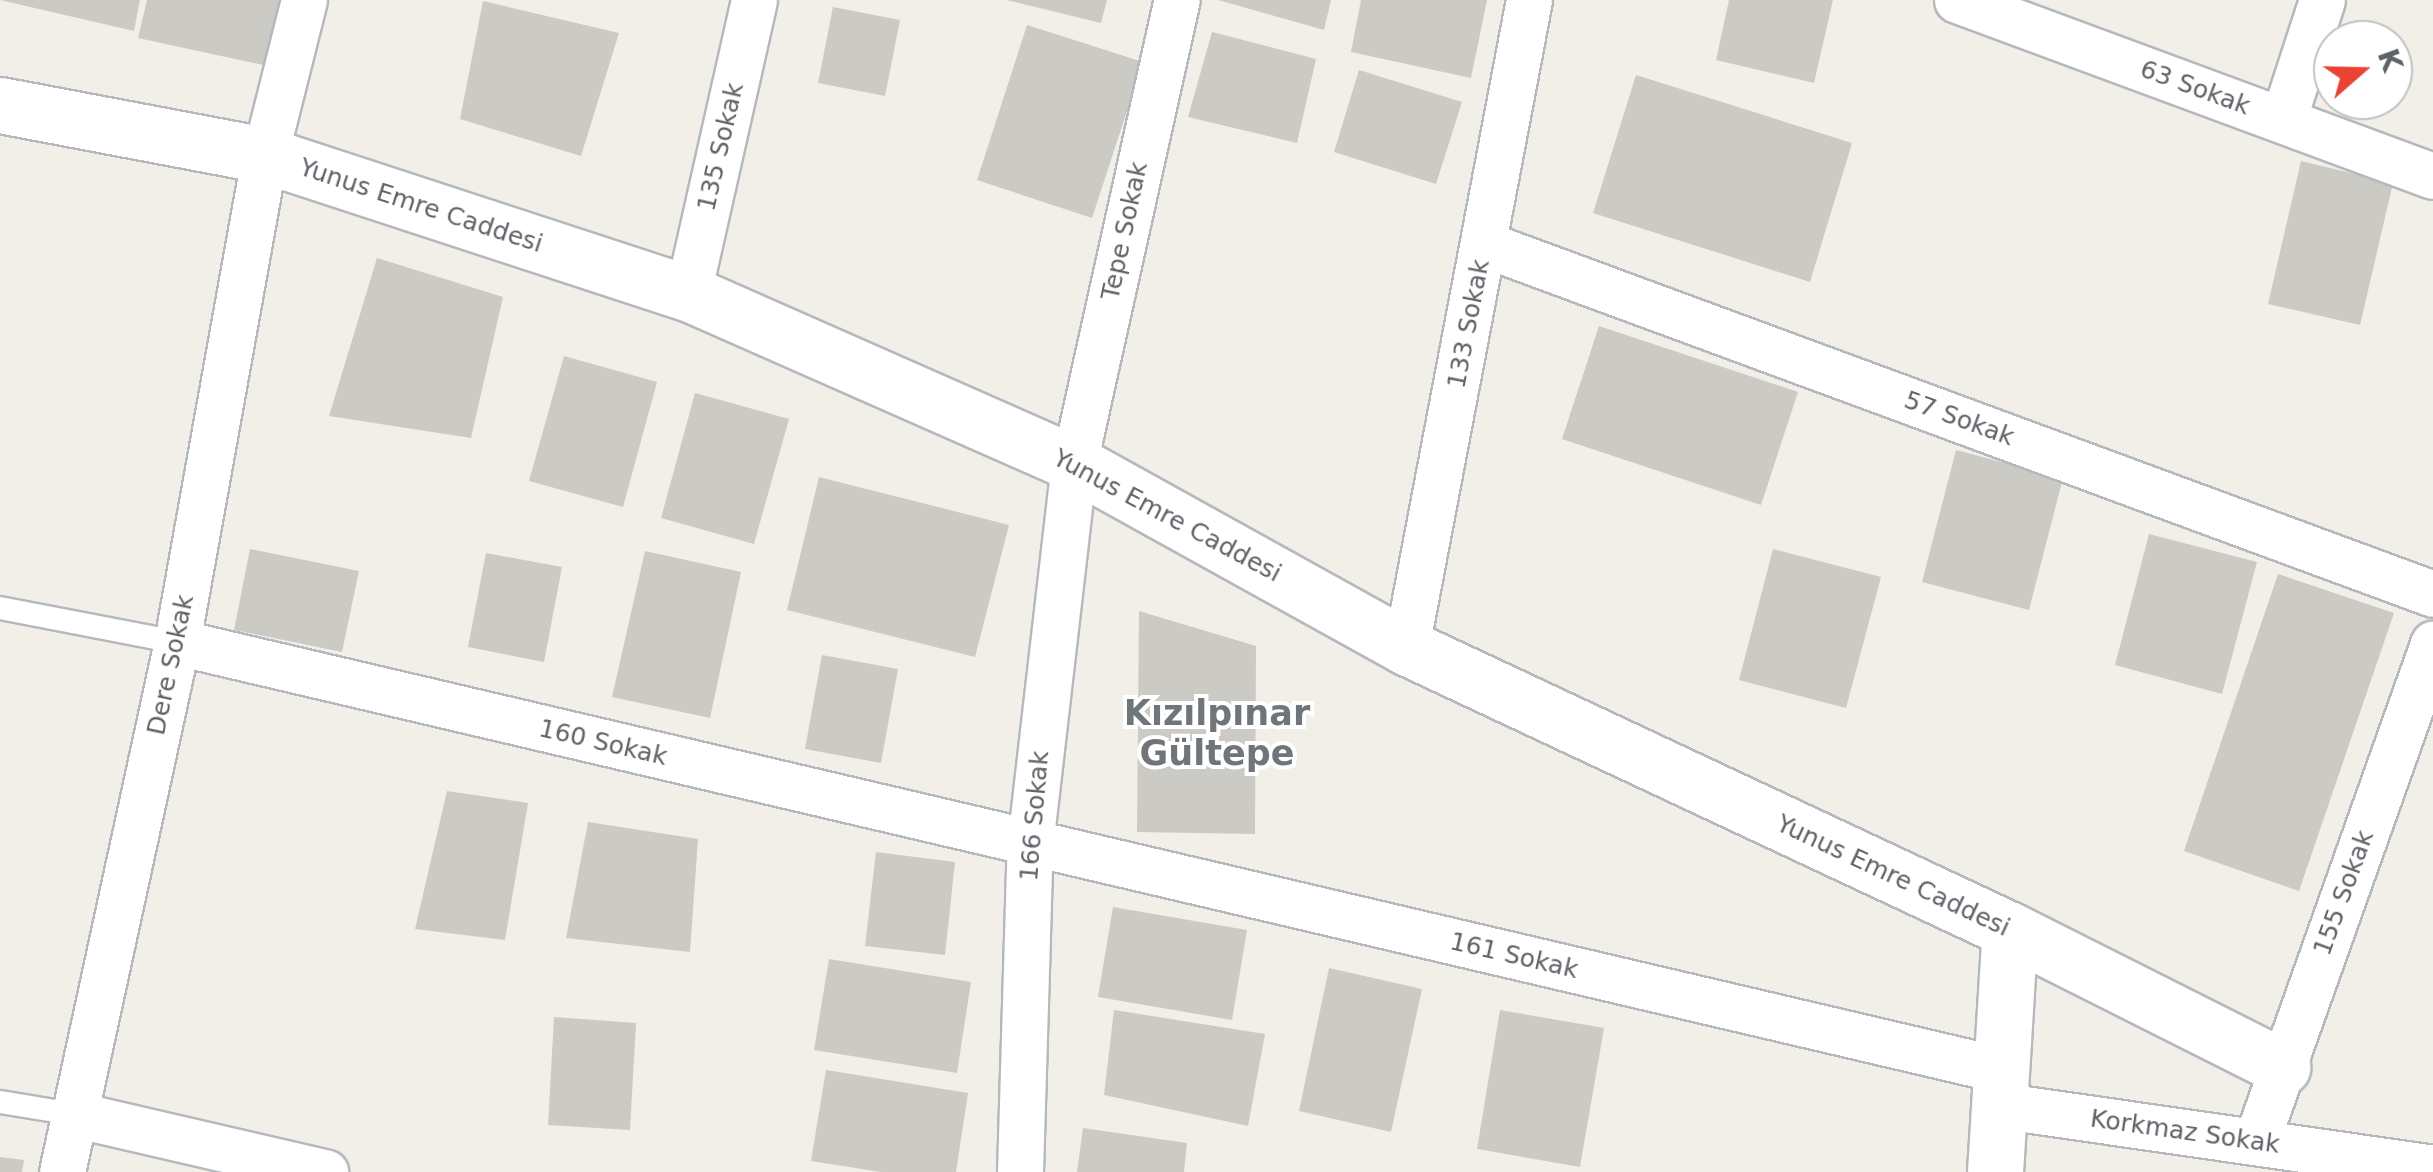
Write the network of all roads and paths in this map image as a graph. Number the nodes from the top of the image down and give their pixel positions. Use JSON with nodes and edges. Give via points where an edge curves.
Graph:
{"nodes":[{"id":1,"x":304,"y":0,"type":"edge"},
{"id":2,"x":754,"y":0,"type":"edge"},
{"id":3,"x":1176,"y":0,"type":"edge"},
{"id":4,"x":1529,"y":0,"type":"edge"},
{"id":5,"x":1957,"y":0,"type":"edge"},
{"id":6,"x":2322,"y":0,"type":"edge"},
{"id":7,"x":0,"y":105,"type":"edge"},
{"id":8,"x":2283,"y":120,"type":"junction"},
{"id":9,"x":265,"y":155,"type":"junction"},
{"id":10,"x":2433,"y":176,"type":"edge"},
{"id":11,"x":1484,"y":244,"type":"junction"},
{"id":12,"x":688,"y":293,"type":"junction"},
{"id":13,"x":1074,"y":462,"type":"junction"},
{"id":14,"x":2433,"y":594,"type":"edge"},
{"id":15,"x":0,"y":608,"type":"edge"},
{"id":16,"x":177,"y":642,"type":"junction"},
{"id":17,"x":2433,"y":644,"type":"edge"},
{"id":18,"x":1406,"y":647,"type":"junction"},
{"id":19,"x":2414,"y":757,"type":"edge"},
{"id":20,"x":1030,"y":844,"type":"junction"},
{"id":21,"x":2010,"y":930,"type":"junction"},
{"id":22,"x":2282,"y":1066,"type":"junction"},
{"id":23,"x":1997,"y":1087,"type":"junction"},
{"id":24,"x":0,"y":1102,"type":"edge"},
{"id":25,"x":74,"y":1114,"type":"junction"},
{"id":26,"x":2256,"y":1142,"type":"junction"},
{"id":27,"x":2382,"y":1166,"type":"edge"},
{"id":28,"x":2433,"y":1168,"type":"edge"},
{"id":29,"x":62,"y":1172,"type":"edge"},
{"id":30,"x":325,"y":1172,"type":"edge"},
{"id":31,"x":1020,"y":1172,"type":"edge"},
{"id":32,"x":1995,"y":1172,"type":"edge"}],
"edges":[{"from":1,"to":9,"type":"street","name":"Dere Sokak"},
{"from":2,"to":12,"type":"street","name":"135 Sokak"},
{"from":3,"to":13,"type":"street","name":"Tepe Sokak"},
{"from":4,"to":11,"type":"street","name":"133 Sokak"},
{"from":5,"to":8,"type":"street","name":"63 Sokak"},
{"from":6,"to":8,"type":"street"},
{"from":7,"to":9,"type":"street","name":"Yunus Emre Caddesi"},
{"from":8,"to":10,"type":"street","name":"63 Sokak"},
{"from":9,"to":12,"type":"street","name":"Yunus Emre Caddesi"},
{"from":9,"to":16,"type":"street","name":"Dere Sokak"},
{"from":11,"to":14,"type":"street","name":"57 Sokak"},
{"from":11,"to":18,"type":"street","name":"133 Sokak"},
{"from":12,"to":13,"type":"street","name":"Yunus Emre Caddesi"},
{"from":13,"to":18,"type":"street","name":"Yunus Emre Caddesi"},
{"from":13,"to":20,"type":"street","name":"166 Sokak"},
{"from":15,"to":16,"type":"lane"},
{"from":16,"to":20,"type":"street","name":"160 Sokak"},
{"from":16,"to":25,"type":"street","name":"Dere Sokak"},
{"from":17,"to":19,"type":"street","name":"155 Sokak"},
{"from":18,"to":21,"type":"street","name":"Yunus Emre Caddesi"},
{"from":19,"to":22,"type":"street","name":"155 Sokak"},
{"from":20,"to":23,"type":"street","name":"161 Sokak"},
{"from":20,"to":31,"type":"street","name":"166 Sokak"},
{"from":21,"to":22,"type":"street","name":"Yunus Emre Caddesi"},
{"from":21,"to":23,"type":"street"},
{"from":22,"to":26,"type":"street","name":"155 Sokak"},
{"from":23,"to":26,"type":"street","name":"Korkmaz Sokak"},
{"from":23,"to":32,"type":"street"},
{"from":24,"to":25,"type":"lane"},
{"from":25,"to":29,"type":"street","name":"Dere Sokak"},
{"from":25,"to":30,"type":"street"},
{"from":26,"to":27,"type":"street","name":"Korkmaz Sokak"},
{"from":27,"to":28,"type":"street","name":"Korkmaz Sokak"}]}
